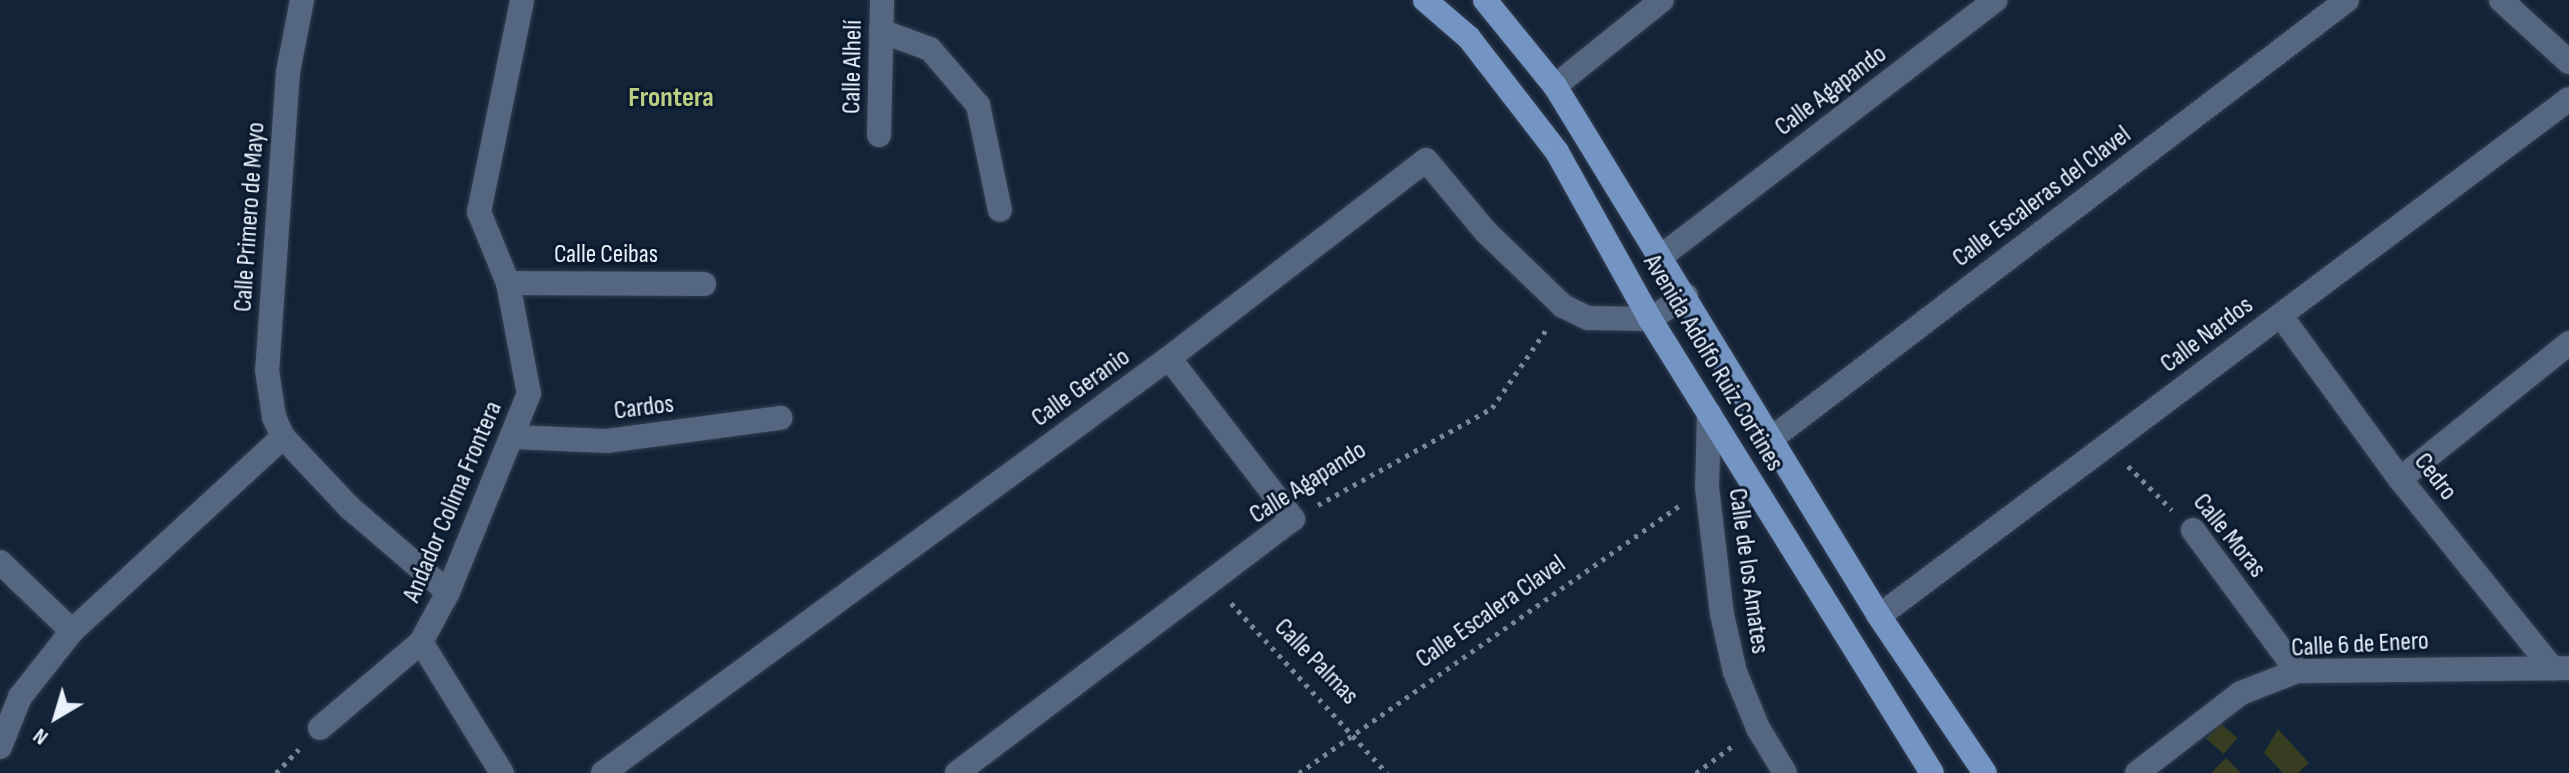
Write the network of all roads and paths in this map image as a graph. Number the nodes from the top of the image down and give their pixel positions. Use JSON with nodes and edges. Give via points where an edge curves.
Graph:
{"nodes":[{"id":1,"x":302,"y":0,"type":"edge"},
{"id":2,"x":522,"y":0,"type":"edge"},
{"id":3,"x":882,"y":0,"type":"edge"},
{"id":4,"x":1425,"y":0,"type":"edge"},
{"id":5,"x":1485,"y":0,"type":"edge"},
{"id":6,"x":1662,"y":0,"type":"edge"},
{"id":7,"x":1995,"y":0,"type":"edge"},
{"id":8,"x":2347,"y":0,"type":"edge"},
{"id":9,"x":2501,"y":0,"type":"edge"},
{"id":10,"x":881,"y":31,"type":"junction"},
{"id":11,"x":2569,"y":62,"type":"edge"},
{"id":12,"x":1555,"y":86,"type":"junction"},
{"id":13,"x":2569,"y":99,"type":"edge"},
{"id":14,"x":879,"y":135,"type":"dead end"},
{"id":15,"x":1000,"y":210,"type":"dead end"},
{"id":16,"x":1663,"y":255,"type":"junction"},
{"id":17,"x":508,"y":283,"type":"junction"},
{"id":18,"x":704,"y":284,"type":"dead end"},
{"id":19,"x":1686,"y":296,"type":"junction"},
{"id":20,"x":1563,"y":306,"type":"junction"},
{"id":21,"x":2281,"y":316,"type":"junction"},
{"id":22,"x":1650,"y":319,"type":"junction"},
{"id":23,"x":2568,"y":346,"type":"edge"},
{"id":24,"x":1169,"y":358,"type":"junction"},
{"id":25,"x":1709,"y":413,"type":"junction"},
{"id":26,"x":780,"y":418,"type":"dead end"},
{"id":27,"x":283,"y":437,"type":"junction"},
{"id":28,"x":513,"y":437,"type":"junction"},
{"id":29,"x":1771,"y":439,"type":"junction"},
{"id":30,"x":2107,"y":445,"type":"junction"},
{"id":31,"x":2400,"y":479,"type":"junction"},
{"id":32,"x":1707,"y":487,"type":"junction"},
{"id":33,"x":1293,"y":519,"type":"junction"},
{"id":34,"x":2193,"y":530,"type":"joint"},
{"id":35,"x":0,"y":562,"type":"edge"},
{"id":36,"x":1211,"y":583,"type":"junction"},
{"id":37,"x":448,"y":592,"type":"junction"},
{"id":38,"x":1879,"y":616,"type":"junction"},
{"id":39,"x":72,"y":631,"type":"junction"},
{"id":40,"x":421,"y":642,"type":"junction"},
{"id":41,"x":2560,"y":668,"type":"edge"},
{"id":42,"x":2297,"y":671,"type":"junction"},
{"id":43,"x":320,"y":728,"type":"dead end"},
{"id":44,"x":1758,"y":728,"type":"junction"},
{"id":45,"x":1354,"y":731,"type":"junction"},
{"id":46,"x":0,"y":747,"type":"edge"},
{"id":47,"x":502,"y":773,"type":"edge"},
{"id":48,"x":603,"y":773,"type":"edge"},
{"id":49,"x":957,"y":773,"type":"edge"},
{"id":50,"x":1299,"y":773,"type":"edge"},
{"id":51,"x":1387,"y":773,"type":"edge"},
{"id":52,"x":1696,"y":773,"type":"edge"},
{"id":53,"x":1785,"y":773,"type":"edge"},
{"id":54,"x":1932,"y":773,"type":"edge"},
{"id":55,"x":1985,"y":773,"type":"edge"},
{"id":56,"x":2137,"y":773,"type":"edge"}],
"edges":[{"from":1,"to":27,"type":"street","name":"Calle Primero de Mayo","via":[[288,72],[267,370],[274,417]]},
{"from":2,"to":17,"type":"street","name":"Andador Colima Frontera","via":[[479,212]]},
{"from":3,"to":10,"type":"street","name":"Calle Alhelí"},
{"from":4,"to":22,"type":"main road","name":"Avenida Adolfo Ruiz Cortines","via":[[1469,38],[1557,152]]},
{"from":5,"to":12,"type":"main road","name":"Avenida Adolfo Ruiz Cortines"},
{"from":6,"to":12,"type":"street"},
{"from":7,"to":16,"type":"street","name":"Calle Agapando"},
{"from":8,"to":29,"type":"street","name":"Calle Escaleras del Clavel"},
{"from":9,"to":11,"type":"street"},
{"from":10,"to":14,"type":"street","name":"Calle Alhelí"},
{"from":10,"to":15,"type":"street","via":[[930,49],[978,105]]},
{"from":12,"to":16,"type":"main road","name":"Avenida Adolfo Ruiz Cortines"},
{"from":13,"to":21,"type":"street","name":"Calle Nardos"},
{"from":16,"to":19,"type":"main road","name":"Avenida Adolfo Ruiz Cortines"},
{"from":17,"to":18,"type":"street","name":"Calle Ceibas"},
{"from":17,"to":28,"type":"street","name":"Andador Colima Frontera","via":[[529,394]]},
{"from":19,"to":22,"type":"street"},
{"from":19,"to":29,"type":"main road","name":"Avenida Adolfo Ruiz Cortines"},
{"from":20,"to":22,"type":"street","via":[[1588,318]]},
{"from":20,"to":24,"type":"street","name":"Calle Geranio","via":[[1486,232],[1426,160]]},
{"from":20,"to":33,"type":"path","name":"Calle Agapando","via":[[1492,408]]},
{"from":21,"to":30,"type":"street","name":"Calle Nardos"},
{"from":21,"to":31,"type":"street","name":"Cedro"},
{"from":22,"to":25,"type":"main road","name":"Avenida Adolfo Ruiz Cortines"},
{"from":23,"to":31,"type":"street"},
{"from":24,"to":33,"type":"street"},
{"from":24,"to":48,"type":"street","name":"Calle Geranio"},
{"from":25,"to":32,"type":"street","name":"Calle de los Amates"},
{"from":25,"to":54,"type":"main road","name":"Avenida Adolfo Ruiz Cortines"},
{"from":26,"to":28,"type":"street","name":"Cardos","via":[[607,441]]},
{"from":27,"to":37,"type":"street","name":"Calle Primero de Mayo","via":[[350,508]]},
{"from":27,"to":39,"type":"street"},
{"from":28,"to":37,"type":"street","name":"Andador Colima Frontera"},
{"from":29,"to":38,"type":"main road","name":"Avenida Adolfo Ruiz Cortines"},
{"from":30,"to":34,"type":"path","name":"Calle Moras"},
{"from":30,"to":38,"type":"street","name":"Calle Nardos"},
{"from":31,"to":41,"type":"street","name":"Cedro"},
{"from":32,"to":44,"type":"street","name":"Calle de los Amates","via":[[1722,614],[1735,672]]},
{"from":32,"to":45,"type":"path","name":"Calle Escalera Clavel"},
{"from":33,"to":36,"type":"street","name":"Calle Agapando"},
{"from":34,"to":42,"type":"street","name":"Calle Moras"},
{"from":35,"to":39,"type":"street"},
{"from":36,"to":45,"type":"path","name":"Calle Palmas"},
{"from":36,"to":49,"type":"street","name":"Calle Agapando"},
{"from":37,"to":40,"type":"street","name":"Andador Colima Frontera"},
{"from":38,"to":55,"type":"main road","name":"Avenida Adolfo Ruiz Cortines"},
{"from":39,"to":46,"type":"street","via":[[20,697]]},
{"from":40,"to":43,"type":"street"},
{"from":40,"to":47,"type":"street","name":"Andador Colima Frontera"},
{"from":41,"to":42,"type":"street","name":"Calle 6 de Enero"},
{"from":42,"to":56,"type":"street","name":"Calle 6 de Enero","via":[[2241,693]]},
{"from":44,"to":52,"type":"path"},
{"from":44,"to":53,"type":"street","name":"Calle de los Amates"},
{"from":45,"to":50,"type":"path","name":"Calle Escalera Clavel"},
{"from":45,"to":51,"type":"path","name":"Calle Palmas"}]}
